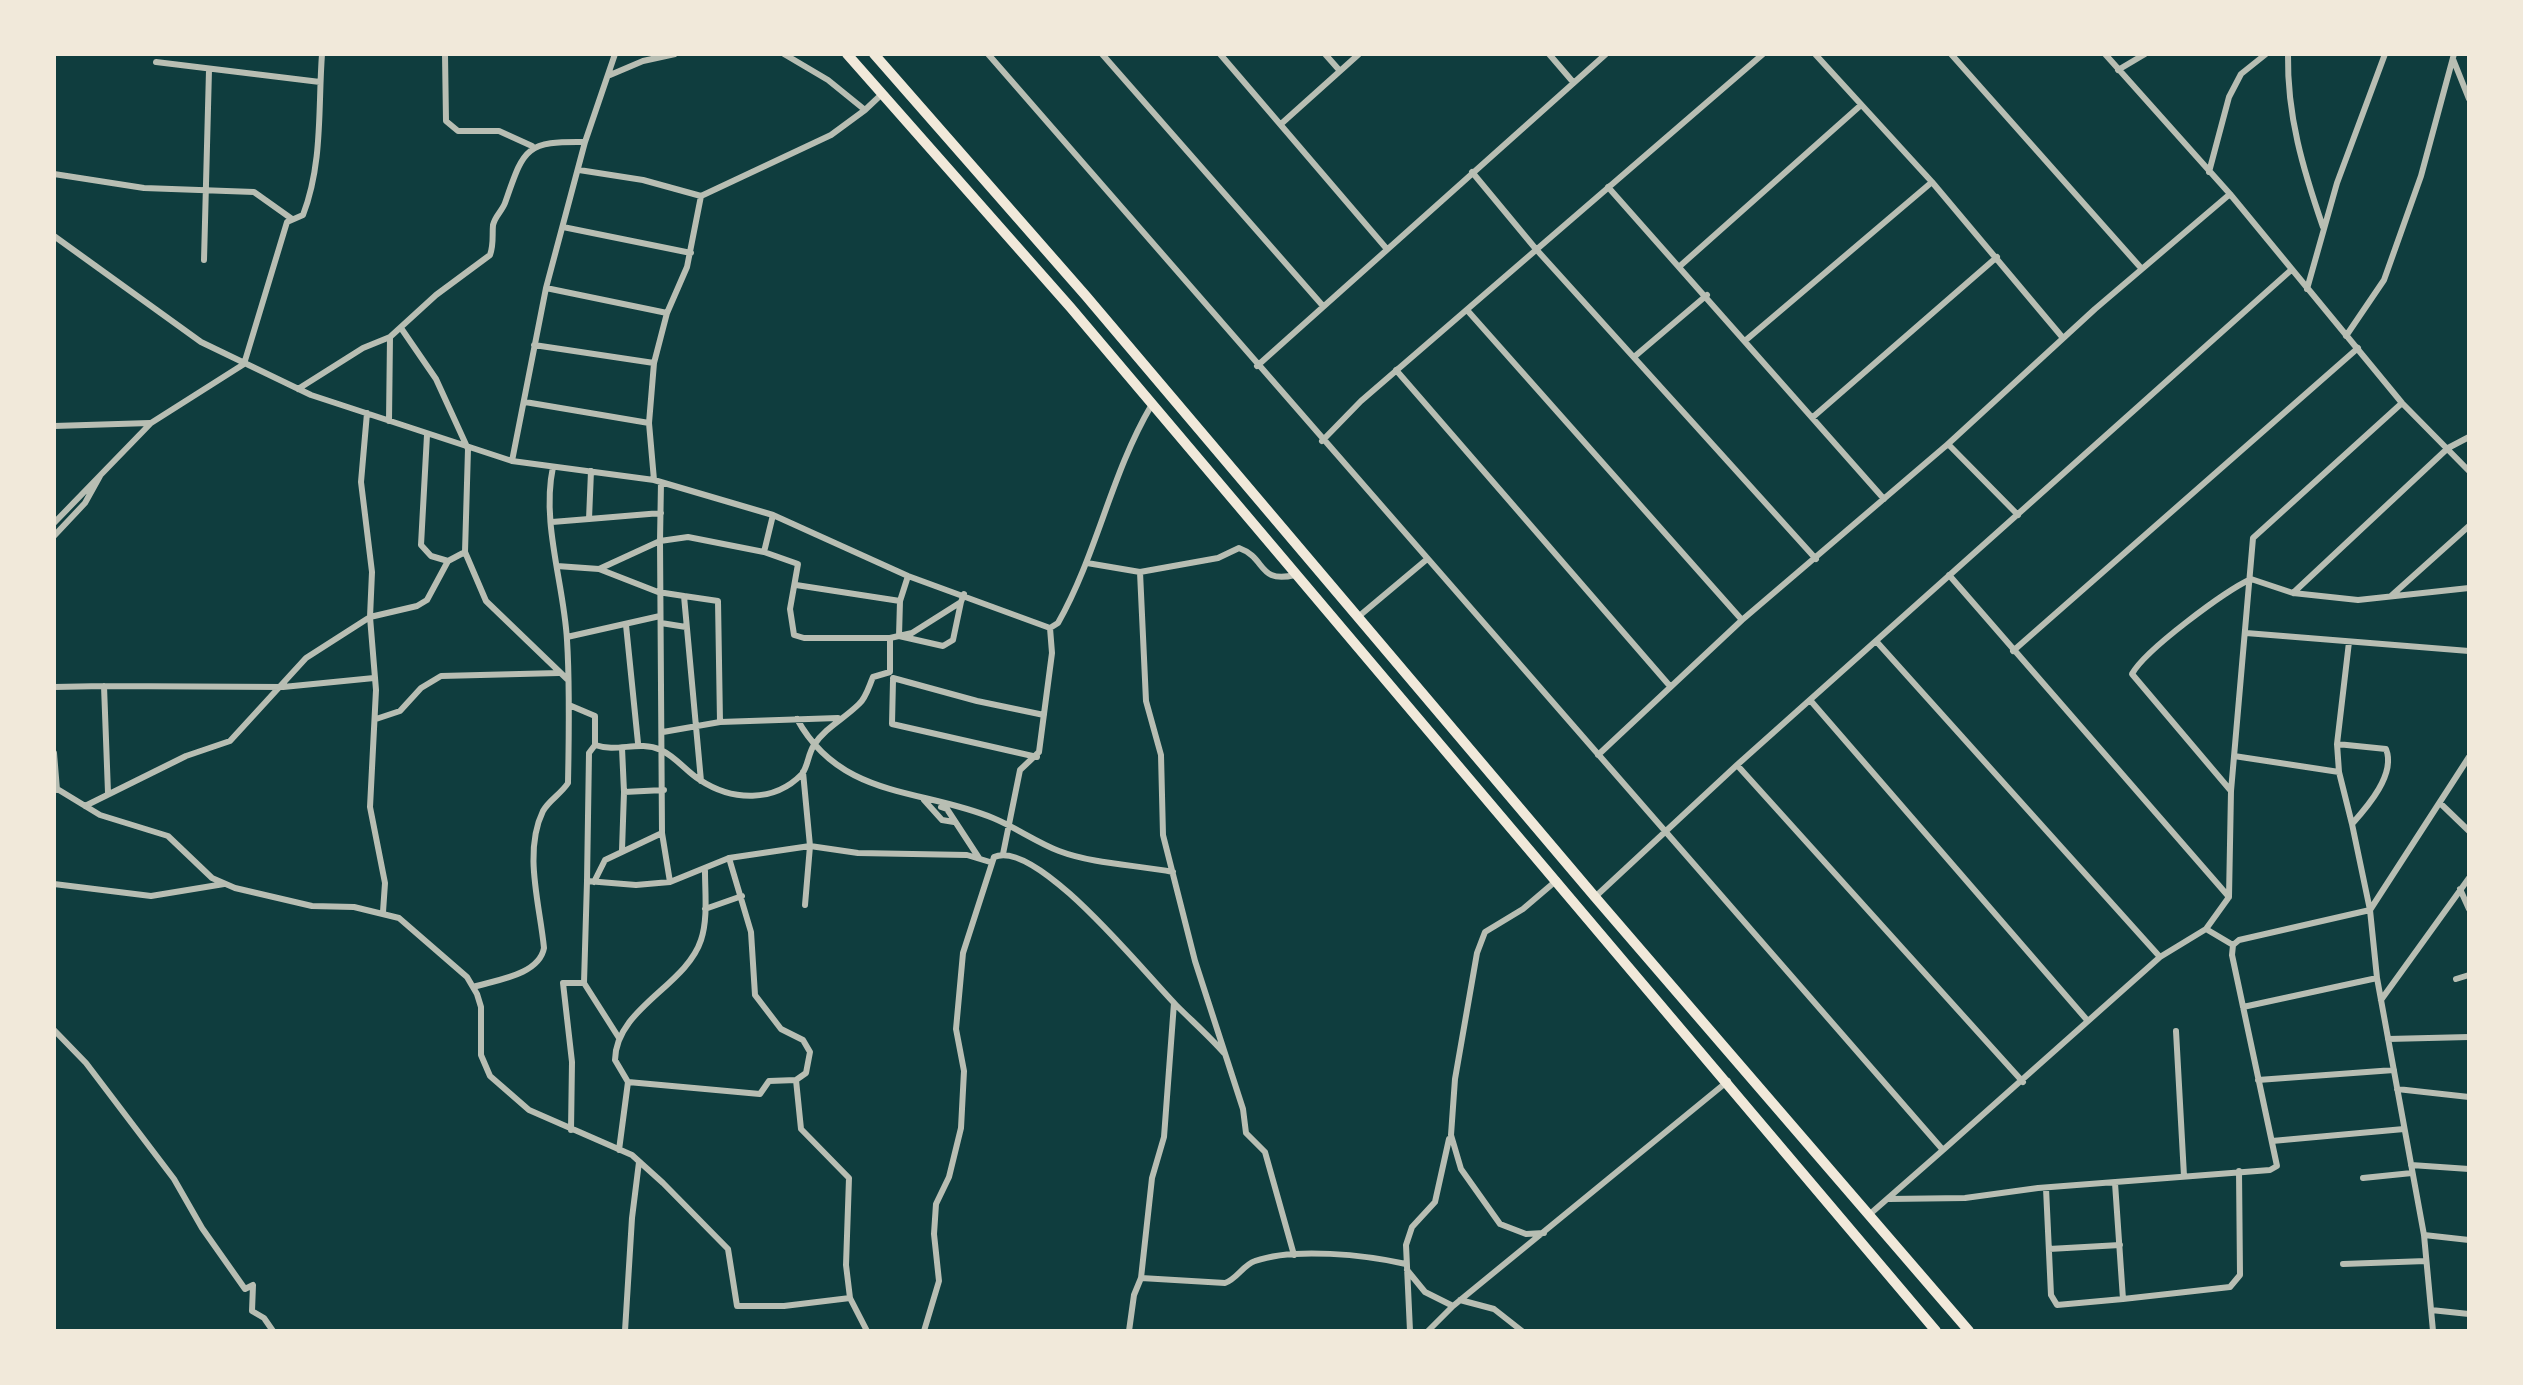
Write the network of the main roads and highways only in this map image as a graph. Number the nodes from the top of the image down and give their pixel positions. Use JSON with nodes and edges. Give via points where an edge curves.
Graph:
{"nodes":[{"id":1,"x":847,"y":54,"type":"edge"},
{"id":2,"x":874,"y":54,"type":"edge"},
{"id":3,"x":1936,"y":1331,"type":"edge"},
{"id":4,"x":1969,"y":1331,"type":"edge"}],
"edges":[{"from":1,"to":3,"type":"highway","via":[[1071,308]]},
{"from":2,"to":4,"type":"highway"}]}
